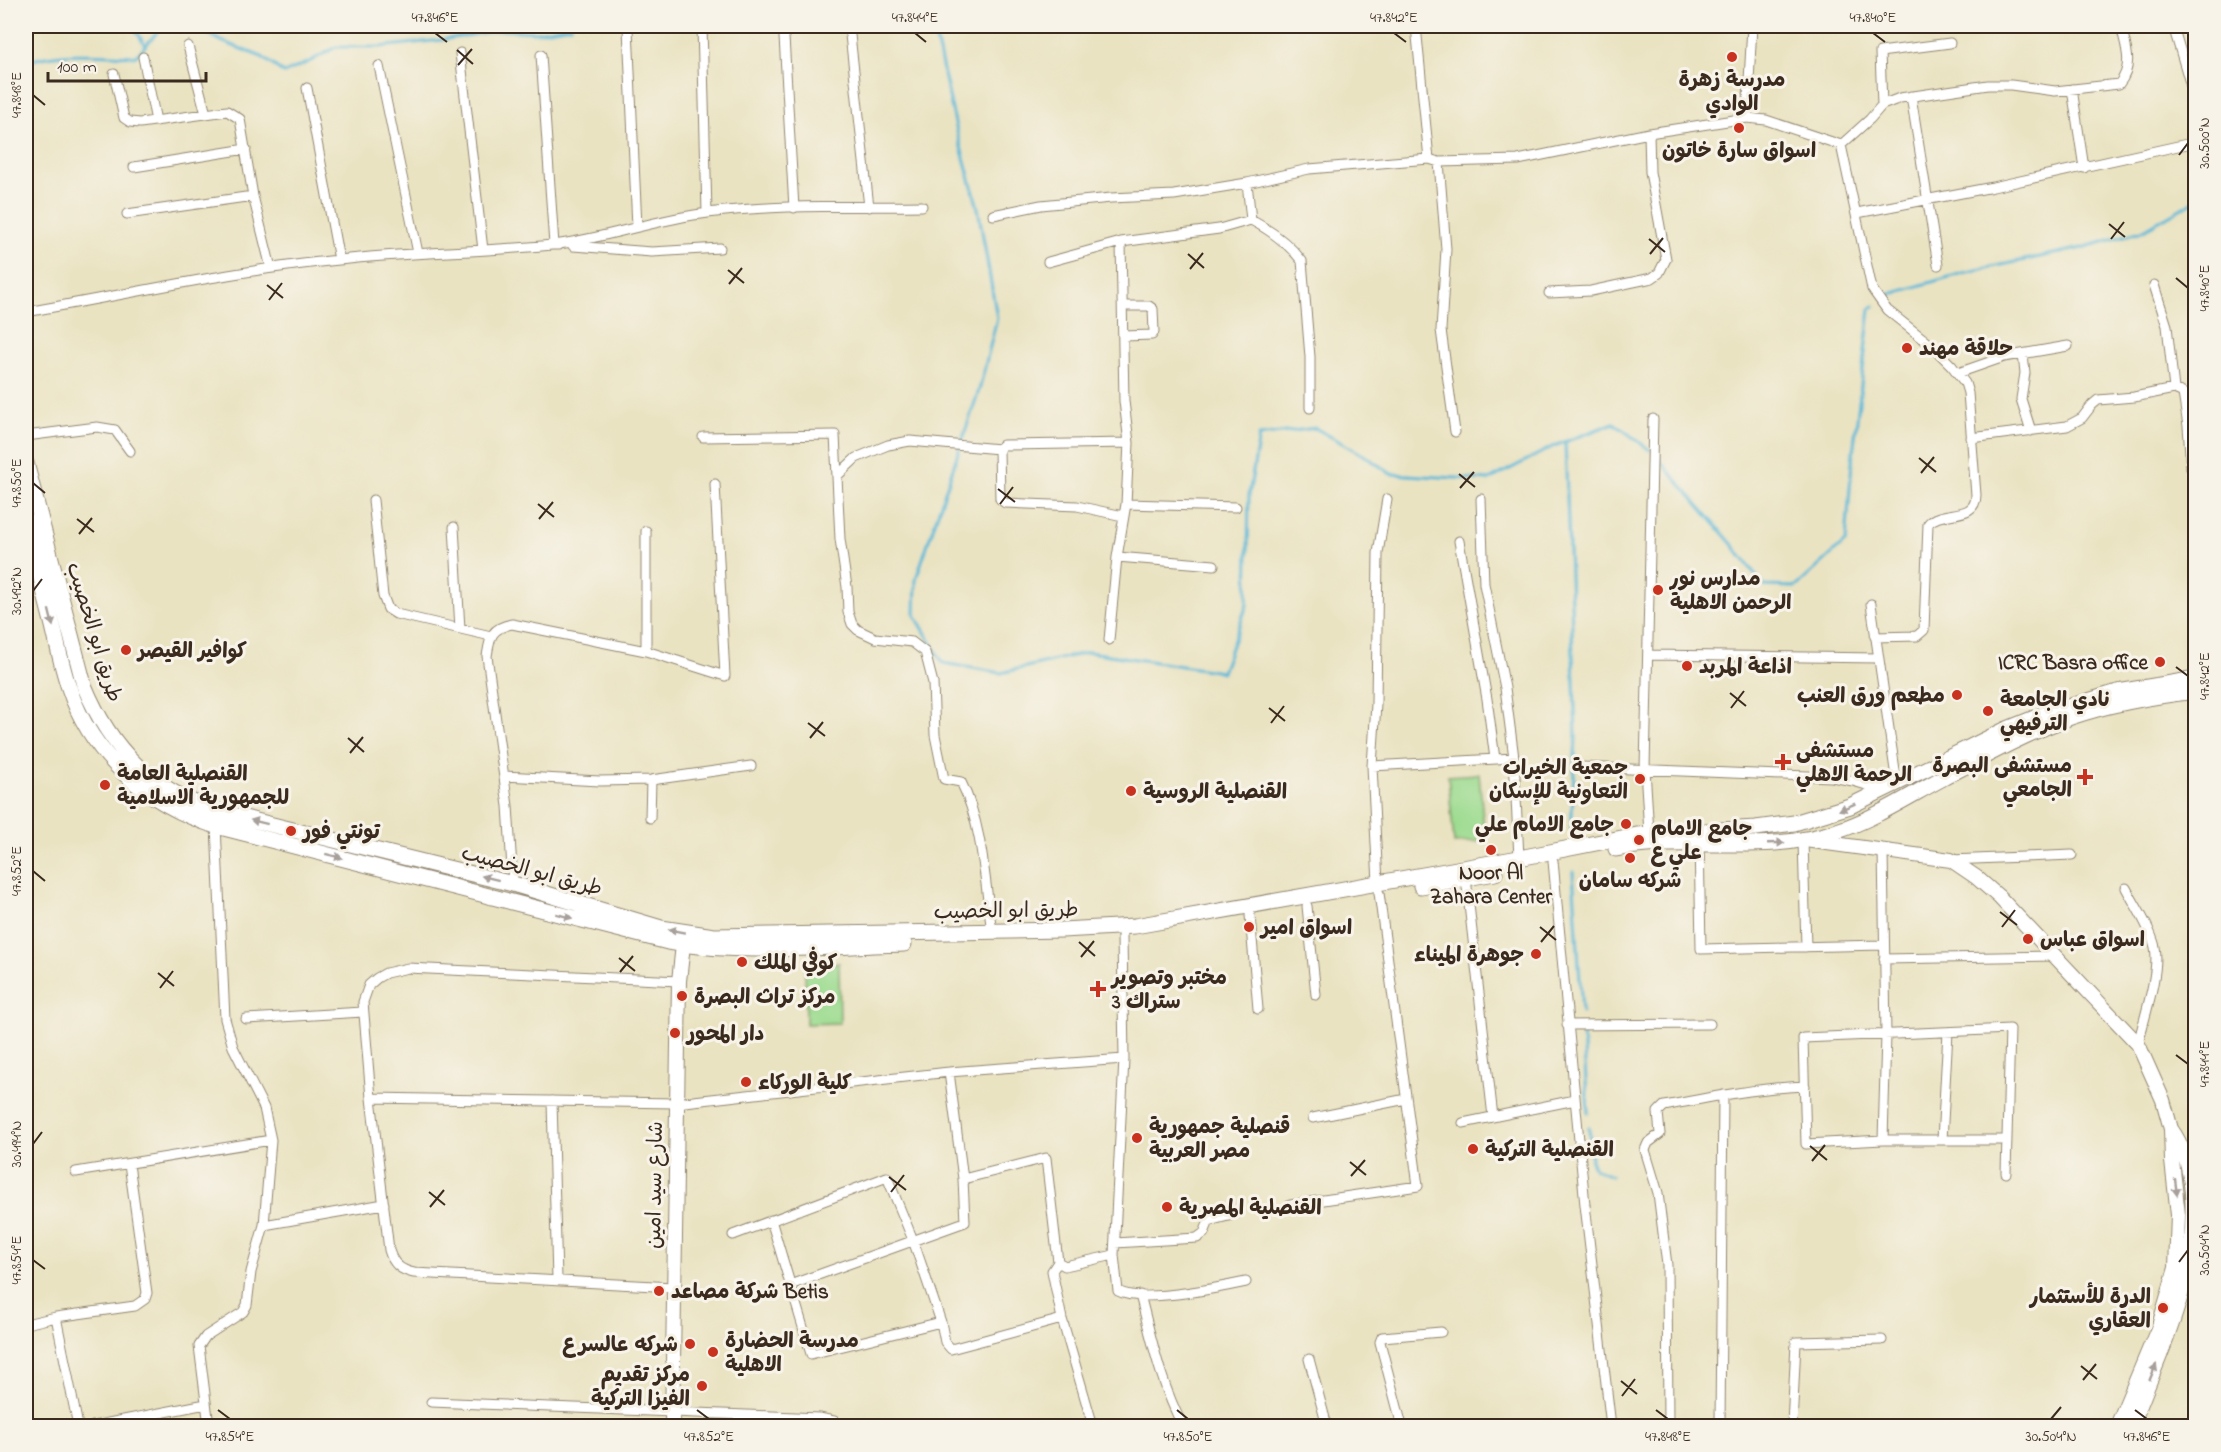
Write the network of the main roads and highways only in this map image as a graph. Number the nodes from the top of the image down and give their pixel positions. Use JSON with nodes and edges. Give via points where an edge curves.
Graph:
{"nodes":[{"id":1,"x":26,"y":464,"type":"edge"},
{"id":2,"x":26,"y":520,"type":"edge"},
{"id":3,"x":2196,"y":679,"type":"edge"},
{"id":4,"x":2196,"y":692,"type":"edge"},
{"id":5,"x":2008,"y":736,"type":"junction"},
{"id":6,"x":1699,"y":837,"type":"junction"},
{"id":7,"x":437,"y":866,"type":"junction"},
{"id":8,"x":434,"y":882,"type":"junction"},
{"id":9,"x":1379,"y":888,"type":"junction"},
{"id":10,"x":922,"y":938,"type":"junction"}],
"edges":[{"from":7,"to":1,"type":"main road","name":"طريق ابو الخصيب","one_way":true,"via":[[201,806],[167,789],[136,766],[100,721],[84,685]]},
{"from":2,"to":8,"type":"main road","name":"طريق ابو الخصيب","one_way":true,"via":[[63,669],[77,709],[111,761],[142,789],[177,811],[216,826]]},
{"from":3,"to":5,"type":"main road","name":"طريق ابو الخصيب","via":[[2093,699]]},
{"from":4,"to":5,"type":"main road","name":"طريق ابو الخصيب","via":[[2096,709]]},
{"from":5,"to":6,"type":"main road","name":"طريق ابو الخصيب","one_way":true,"via":[[1832,813],[1794,823]]},
{"from":6,"to":5,"type":"main road","name":"طريق ابو الخصيب","one_way":true,"via":[[1772,843],[1822,836],[1857,824]]},
{"from":6,"to":9,"type":"main road","name":"طريق ابو الخصيب","via":[[1466,878]]},
{"from":6,"to":9,"type":"main road","name":"طريق ابو الخصيب","via":[[1649,833]]},
{"from":7,"to":8,"type":"main road"},
{"from":10,"to":7,"type":"main road","name":"طريق ابو الخصيب","one_way":true,"via":[[696,934]]},
{"from":8,"to":10,"type":"main road","name":"طريق ابو الخصيب","one_way":true,"via":[[683,945],[749,948]]},
{"from":9,"to":10,"type":"main road","name":"طريق ابو الخصيب","via":[[1135,926]]},
{"from":9,"to":10,"type":"main road","name":"طريق ابو الخصيب","via":[[1307,906],[1122,936]]}]}
